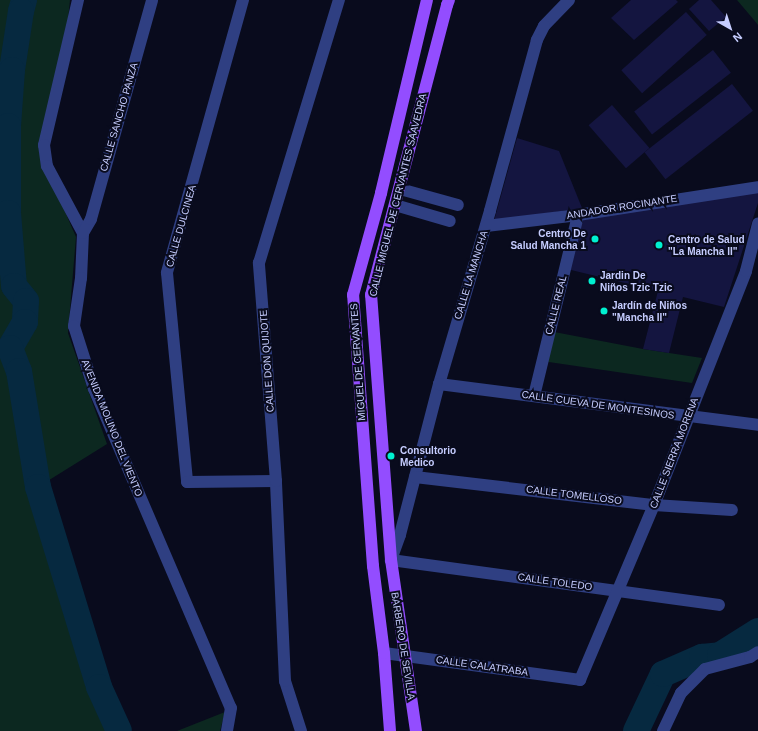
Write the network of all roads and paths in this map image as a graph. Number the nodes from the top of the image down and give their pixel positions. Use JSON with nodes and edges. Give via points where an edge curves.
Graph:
{"nodes":[{"id":1,"x":78,"y":0,"type":"edge"},
{"id":2,"x":152,"y":0,"type":"edge"},
{"id":3,"x":243,"y":0,"type":"edge"},
{"id":4,"x":340,"y":0,"type":"edge"},
{"id":5,"x":427,"y":0,"type":"edge"},
{"id":6,"x":449,"y":0,"type":"edge"},
{"id":7,"x":569,"y":0,"type":"edge"},
{"id":8,"x":758,"y":187,"type":"edge"},
{"id":9,"x":400,"y":189,"type":"junction"},
{"id":10,"x":395,"y":205,"type":"junction"},
{"id":11,"x":458,"y":205,"type":"dead end"},
{"id":12,"x":578,"y":215,"type":"junction"},
{"id":13,"x":450,"y":222,"type":"dead end"},
{"id":14,"x":758,"y":224,"type":"edge"},
{"id":15,"x":486,"y":226,"type":"junction"},
{"id":16,"x":83,"y":233,"type":"junction"},
{"id":17,"x":439,"y":384,"type":"junction"},
{"id":18,"x":534,"y":396,"type":"junction"},
{"id":19,"x":688,"y":417,"type":"junction"},
{"id":20,"x":758,"y":425,"type":"edge"},
{"id":21,"x":415,"y":477,"type":"junction"},
{"id":22,"x":276,"y":481,"type":"junction"},
{"id":23,"x":654,"y":505,"type":"junction"},
{"id":24,"x":732,"y":510,"type":"dead end"},
{"id":25,"x":391,"y":560,"type":"junction"},
{"id":26,"x":618,"y":591,"type":"junction"},
{"id":27,"x":719,"y":604,"type":"dead end"},
{"id":28,"x":758,"y":652,"type":"edge"},
{"id":29,"x":384,"y":653,"type":"junction"},
{"id":30,"x":404,"y":655,"type":"junction"},
{"id":31,"x":580,"y":680,"type":"joint"},
{"id":32,"x":227,"y":731,"type":"edge"},
{"id":33,"x":301,"y":731,"type":"edge"},
{"id":34,"x":390,"y":731,"type":"edge"},
{"id":35,"x":416,"y":731,"type":"edge"},
{"id":36,"x":663,"y":731,"type":"edge"}],
"edges":[{"from":1,"to":16,"type":"street","via":[[44,145],[47,166]]},
{"from":2,"to":16,"type":"street","name":"CALLE SANCHO PANZA","via":[[90,219]]},
{"from":3,"to":22,"type":"street","name":"CALLE DULCINEA","via":[[168,273],[187,482]]},
{"from":4,"to":22,"type":"street","name":"CALLE DON QUIJOTE","via":[[259,262]]},
{"from":5,"to":29,"type":"main road","name":"MIGUEL DE CERVANTES","via":[[381,193],[353,294],[373,566]]},
{"from":6,"to":9,"type":"main road","name":"CALLE MIGUEL DE CERVANTES SAAVEDRA"},
{"from":7,"to":15,"type":"street","name":"CALLE LA MANCHA","via":[[544,26],[537,40]]},
{"from":8,"to":12,"type":"street","name":"ANDADOR ROCINANTE"},
{"from":9,"to":10,"type":"main road","name":"CALLE MIGUEL DE CERVANTES SAAVEDRA"},
{"from":9,"to":11,"type":"street"},
{"from":10,"to":13,"type":"street"},
{"from":10,"to":25,"type":"main road","name":"CALLE MIGUEL DE CERVANTES SAAVEDRA","via":[[371,295]]},
{"from":12,"to":15,"type":"street","name":"ANDADOR ROCINANTE"},
{"from":12,"to":18,"type":"street","name":"CALLE REAL"},
{"from":14,"to":19,"type":"street","name":"CALLE SIERRA MORENA","via":[[746,271]]},
{"from":15,"to":17,"type":"street","name":"CALLE LA MANCHA"},
{"from":16,"to":32,"type":"street","name":"AVENIDA MOLINO DEL VIENTO","via":[[81,278],[74,326],[94,389],[231,708]]},
{"from":17,"to":18,"type":"street","name":"CALLE CUEVA DE MONTESINOS"},
{"from":17,"to":21,"type":"street","name":"CALLE LA MANCHA"},
{"from":18,"to":19,"type":"street","name":"CALLE CUEVA DE MONTESINOS"},
{"from":19,"to":20,"type":"street","name":"CALLE CUEVA DE MONTESINOS"},
{"from":19,"to":23,"type":"street","name":"CALLE SIERRA MORENA"},
{"from":21,"to":23,"type":"street","name":"CALLE TOMELLOSO"},
{"from":21,"to":25,"type":"street","name":"CALLE LA MANCHA"},
{"from":22,"to":33,"type":"street","name":"CALLE DON QUIJOTE","via":[[285,681]]},
{"from":23,"to":24,"type":"street","name":"CALLE TOMELLOSO"},
{"from":23,"to":26,"type":"street","name":"CALLE SIERRA MORENA"},
{"from":25,"to":26,"type":"street","name":"CALLE TOLEDO"},
{"from":25,"to":30,"type":"main road","name":"BARBERO DE SEVILLA"},
{"from":26,"to":27,"type":"street","name":"CALLE TOLEDO"},
{"from":26,"to":31,"type":"street","name":"CALLE SIERRA MORENA"},
{"from":28,"to":36,"type":"street","via":[[750,657],[705,669],[681,693]]},
{"from":29,"to":30,"type":"street","name":"CALLE CALATRABA"},
{"from":29,"to":34,"type":"main road","name":"MIGUEL DE CERVANTES"},
{"from":30,"to":31,"type":"street","name":"CALLE CALATRABA"},
{"from":30,"to":35,"type":"main road","name":"BARBERO DE SEVILLA"}]}
